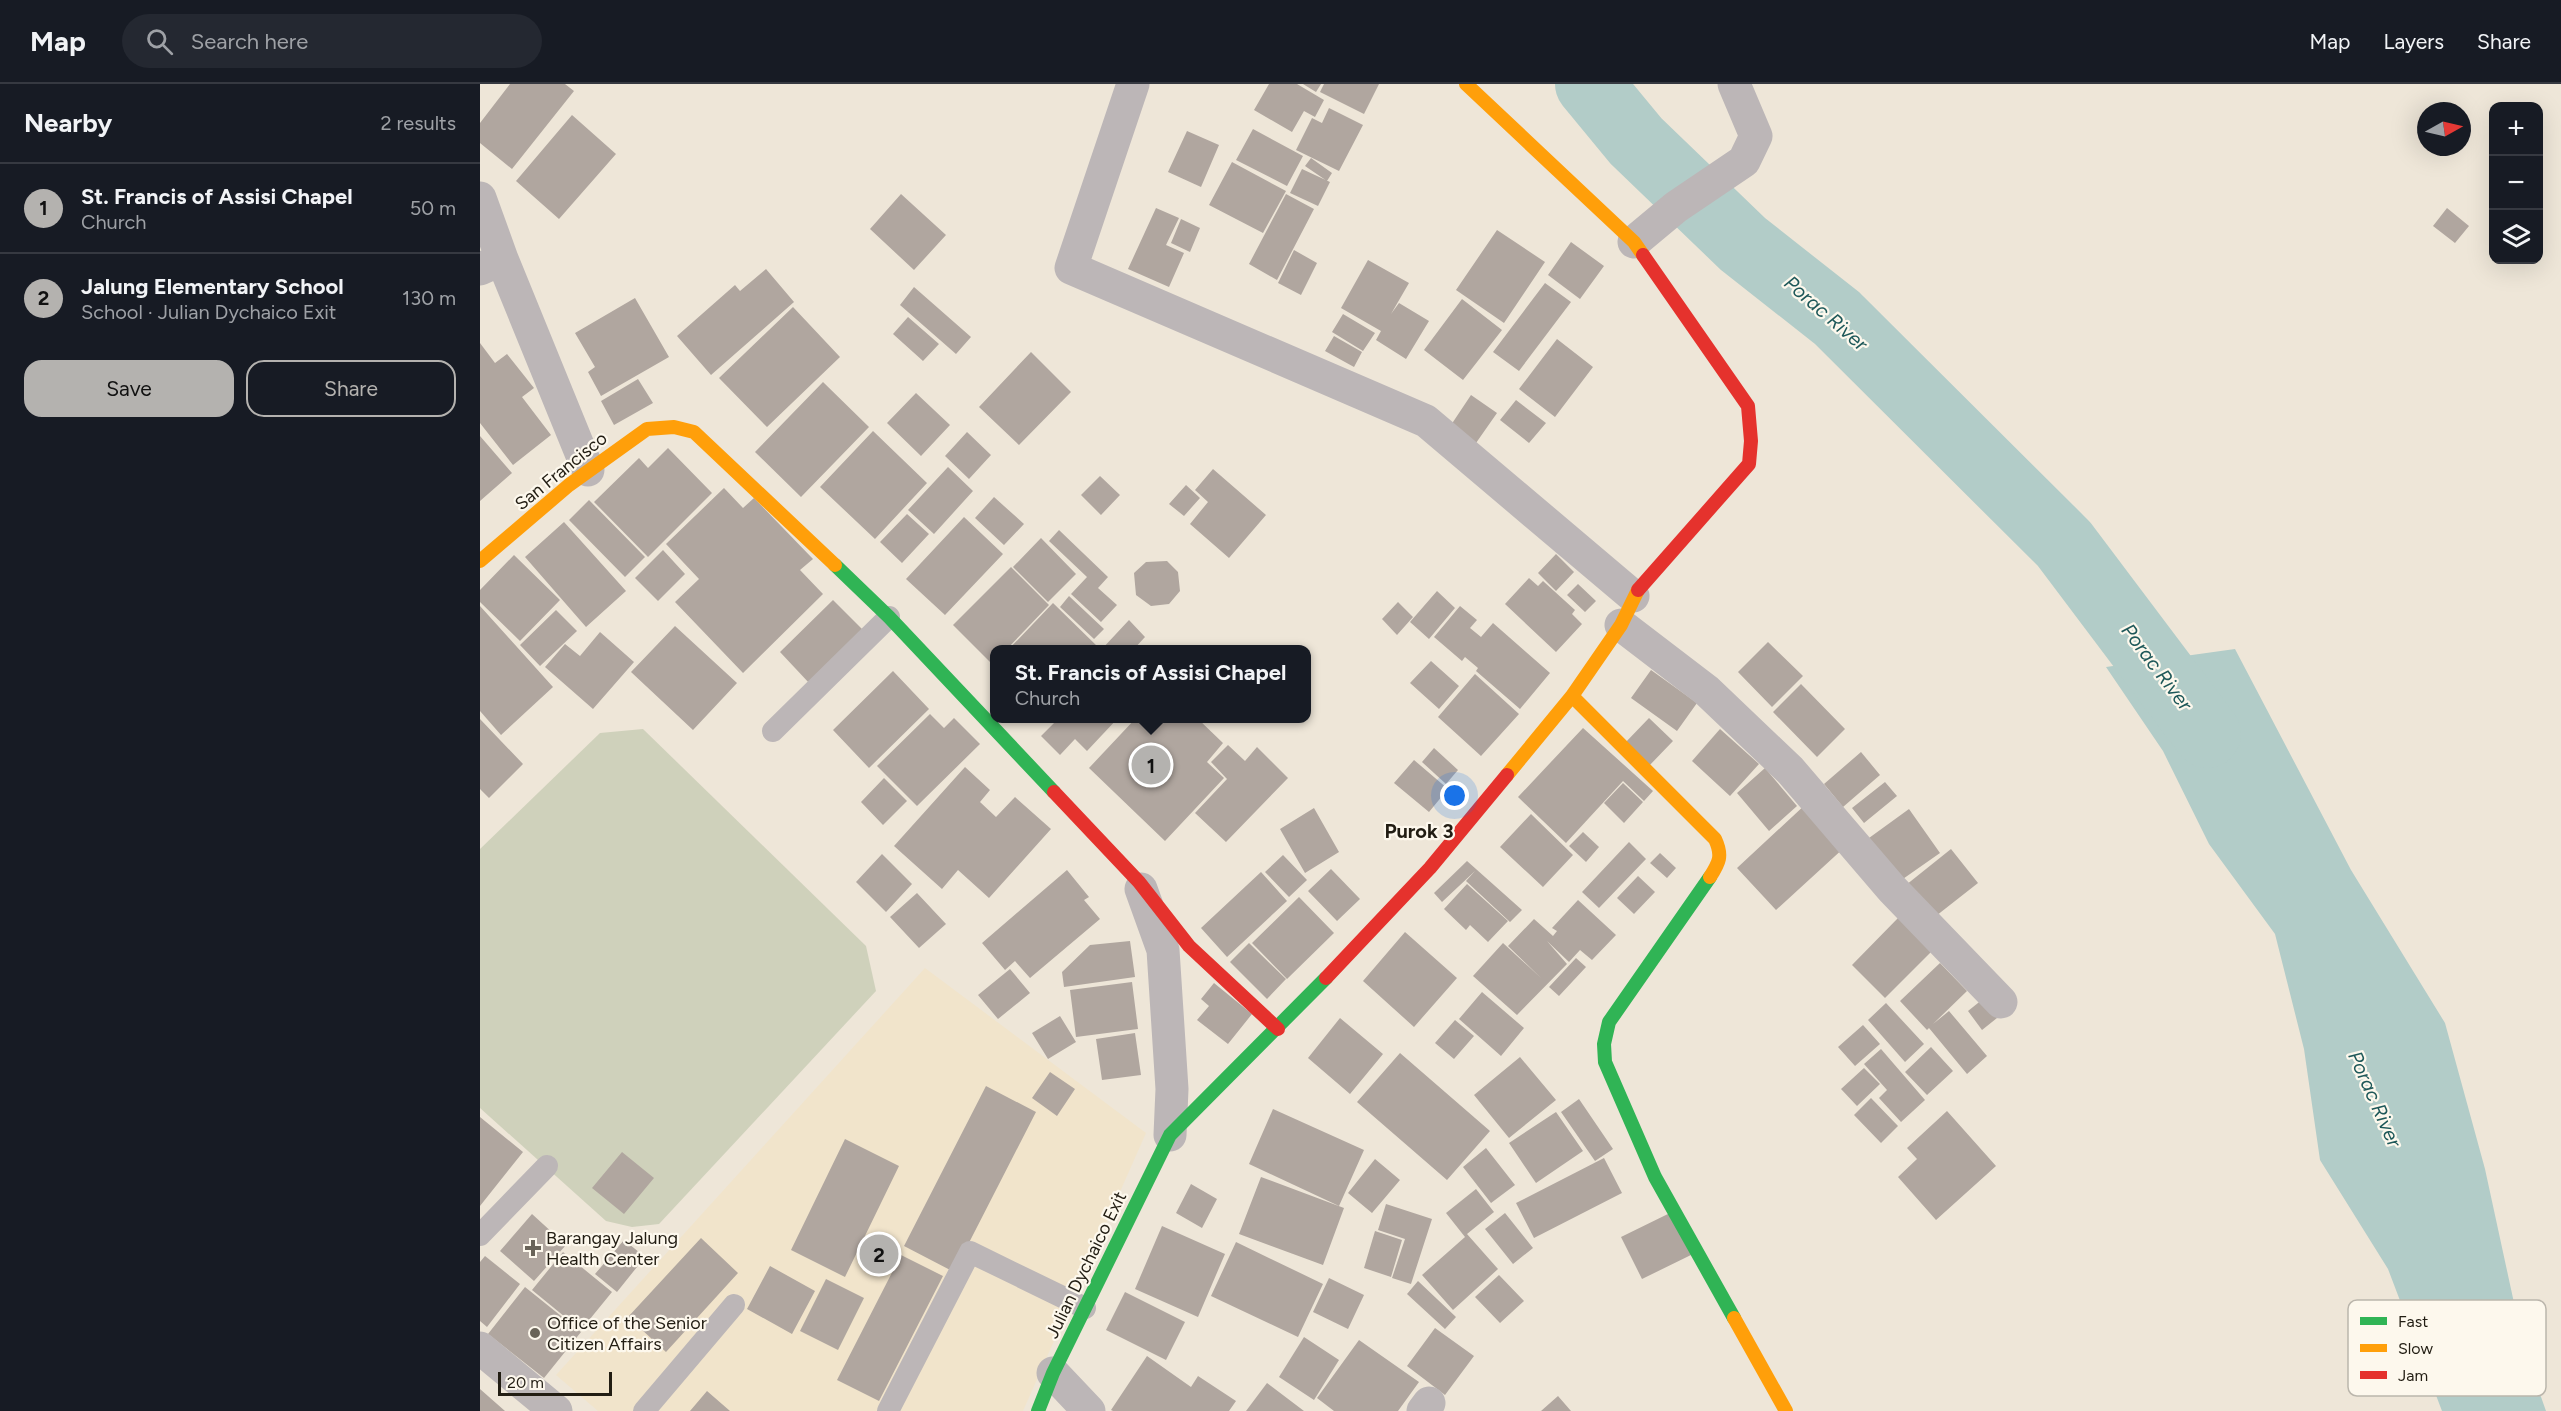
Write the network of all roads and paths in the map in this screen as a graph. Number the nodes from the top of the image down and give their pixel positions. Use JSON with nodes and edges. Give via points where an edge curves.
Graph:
{"nodes":[{"id":1,"x":1133,"y":84,"type":"edge"},
{"id":2,"x":1466,"y":84,"type":"edge"},
{"id":3,"x":1734,"y":84,"type":"edge"},
{"id":4,"x":480,"y":198,"type":"edge"},
{"id":5,"x":1634,"y":242,"type":"junction"},
{"id":6,"x":491,"y":264,"type":"edge"},
{"id":7,"x":588,"y":470,"type":"junction"},
{"id":8,"x":480,"y":561,"type":"edge"},
{"id":9,"x":1627,"y":610,"type":"junction"},
{"id":10,"x":889,"y":616,"type":"junction"},
{"id":11,"x":1572,"y":696,"type":"junction"},
{"id":12,"x":773,"y":731,"type":"dead end"},
{"id":13,"x":1138,"y":882,"type":"junction"},
{"id":14,"x":2001,"y":1002,"type":"dead end"},
{"id":15,"x":1278,"y":1029,"type":"junction"},
{"id":16,"x":1170,"y":1135,"type":"junction"},
{"id":17,"x":547,"y":1166,"type":"dead end"},
{"id":18,"x":480,"y":1235,"type":"edge"},
{"id":19,"x":734,"y":1305,"type":"dead end"},
{"id":20,"x":1085,"y":1308,"type":"junction"},
{"id":21,"x":480,"y":1348,"type":"edge"},
{"id":22,"x":1053,"y":1373,"type":"junction"},
{"id":23,"x":556,"y":1411,"type":"edge"},
{"id":24,"x":644,"y":1411,"type":"edge"},
{"id":25,"x":888,"y":1411,"type":"edge"},
{"id":26,"x":1038,"y":1411,"type":"edge"},
{"id":27,"x":1089,"y":1411,"type":"edge"},
{"id":28,"x":1786,"y":1411,"type":"edge"}],
"edges":[{"from":1,"to":9,"type":"street","via":[[1071,268],[1426,421]]},
{"from":2,"to":5,"type":"street","name":"Julian Dychaico Exit"},
{"from":3,"to":5,"type":"street","via":[[1756,136],[1744,161],[1676,207]]},
{"from":4,"to":6,"type":"street"},
{"from":5,"to":9,"type":"street","name":"Julian Dychaico Exit","via":[[1748,406],[1751,441],[1749,464]]},
{"from":6,"to":7,"type":"street"},
{"from":7,"to":8,"type":"street","name":"San Francisco"},
{"from":7,"to":10,"type":"street","name":"San Francisco","via":[[647,429],[674,427],[694,432]]},
{"from":9,"to":11,"type":"street","name":"Julian Dychaico Exit"},
{"from":9,"to":14,"type":"street","via":[[1790,770],[1892,889]]},
{"from":10,"to":12,"type":"lane"},
{"from":10,"to":13,"type":"street"},
{"from":11,"to":15,"type":"street","name":"Julian Dychaico Exit","via":[[1430,868]]},
{"from":11,"to":28,"type":"street","via":[[1715,839],[1720,850],[1720,862],[1609,1022],[1605,1062],[1655,1177]]},
{"from":13,"to":15,"type":"street","via":[[1190,946]]},
{"from":13,"to":16,"type":"street","via":[[1163,950],[1172,1089]]},
{"from":15,"to":16,"type":"street","name":"Julian Dychaico Exit"},
{"from":16,"to":20,"type":"street","name":"Julian Dychaico Exit"},
{"from":17,"to":18,"type":"lane"},
{"from":19,"to":24,"type":"lane"},
{"from":20,"to":22,"type":"street","name":"Julian Dychaico Exit"},
{"from":20,"to":25,"type":"lane","via":[[970,1252]]},
{"from":21,"to":23,"type":"street"},
{"from":22,"to":26,"type":"street","name":"Julian Dychaico Exit"},
{"from":22,"to":27,"type":"street"}]}
